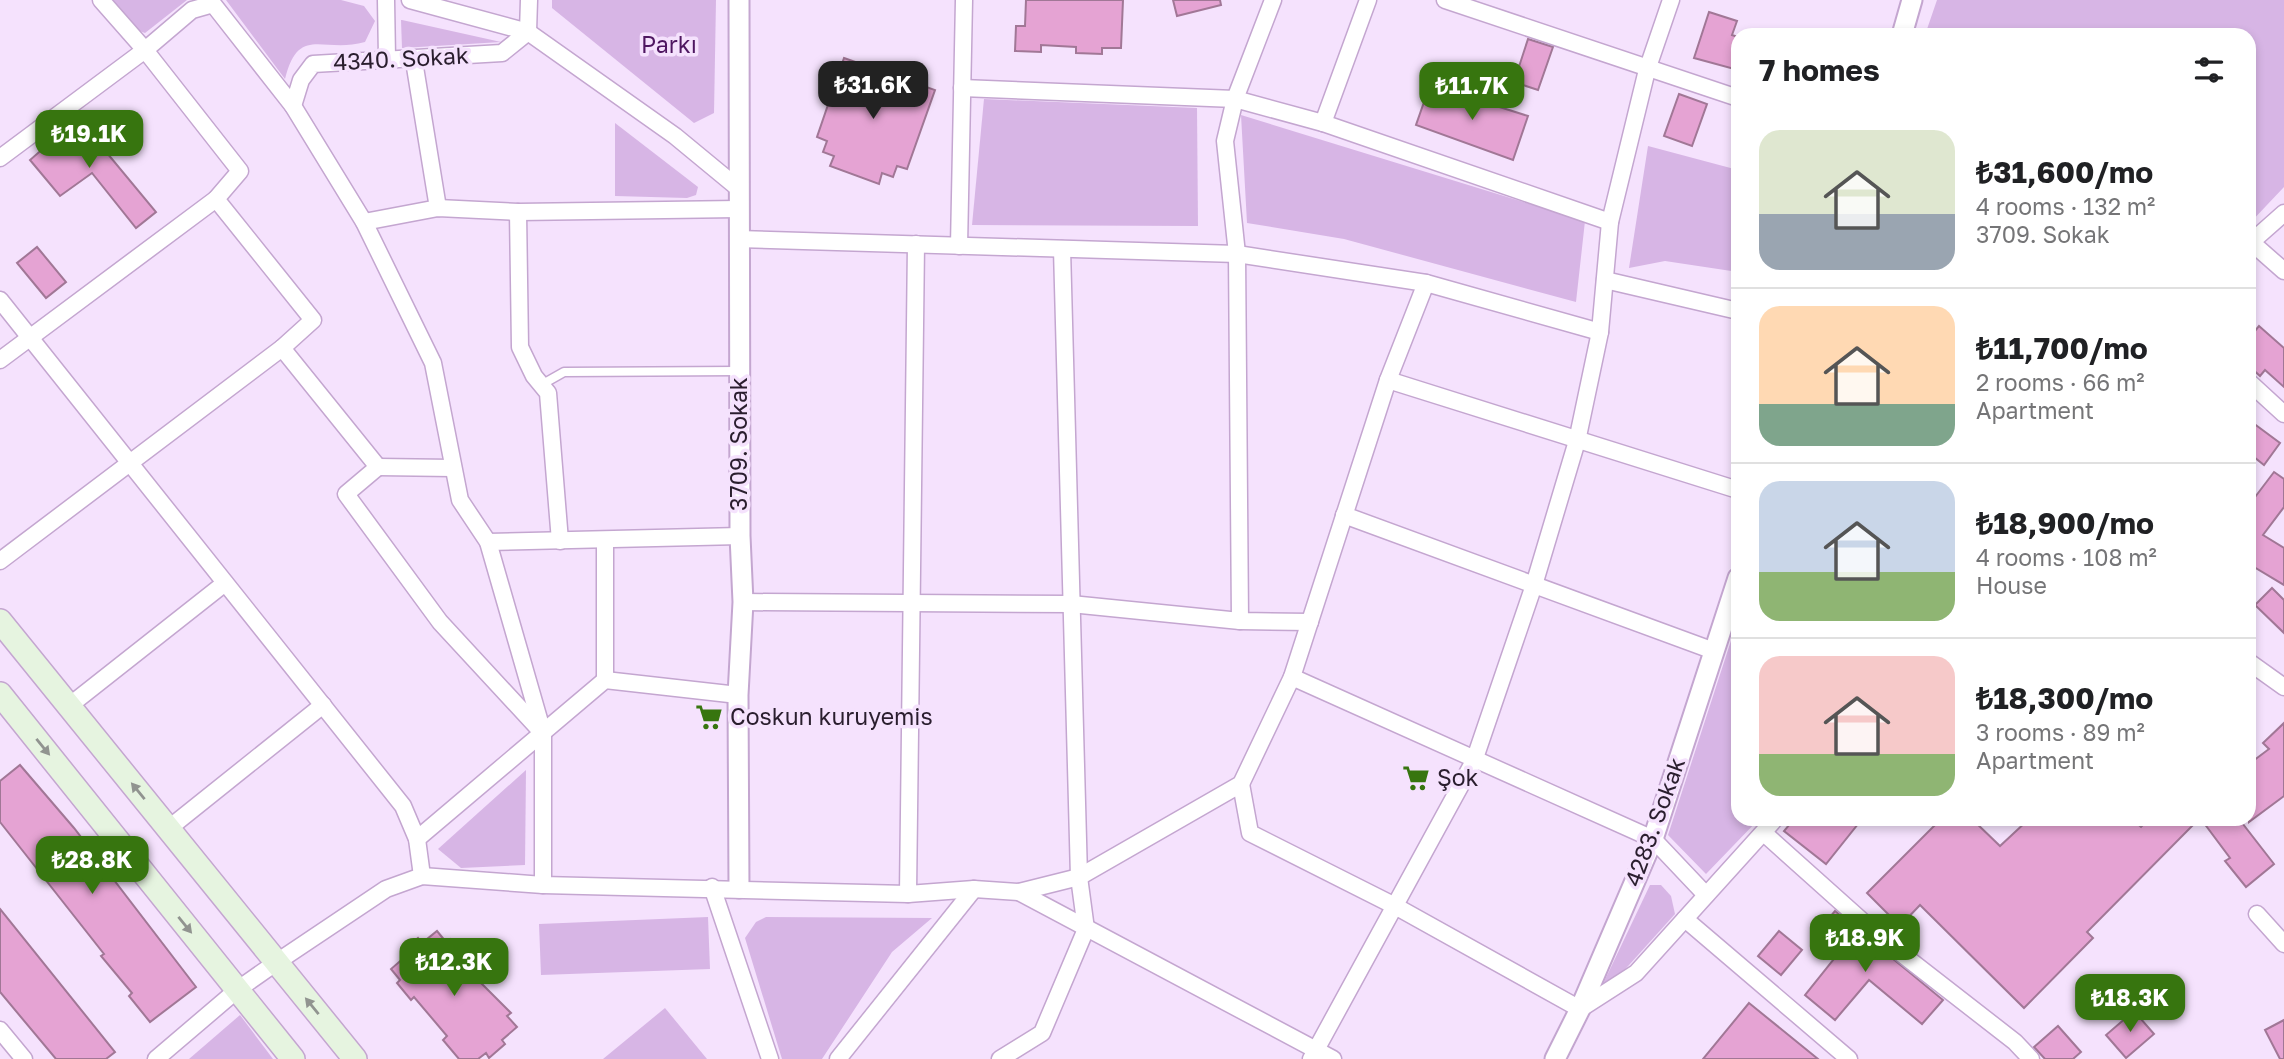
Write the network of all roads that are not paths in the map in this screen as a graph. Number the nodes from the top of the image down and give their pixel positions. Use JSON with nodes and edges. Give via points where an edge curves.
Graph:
{"nodes":[{"id":1,"x":101,"y":0,"type":"edge"},
{"id":2,"x":386,"y":0,"type":"edge"},
{"id":3,"x":410,"y":0,"type":"edge"},
{"id":4,"x":529,"y":0,"type":"edge"},
{"id":5,"x":739,"y":0,"type":"edge"},
{"id":6,"x":964,"y":0,"type":"edge"},
{"id":7,"x":1273,"y":0,"type":"edge"},
{"id":8,"x":1368,"y":0,"type":"edge"},
{"id":9,"x":1445,"y":0,"type":"edge"},
{"id":10,"x":1671,"y":0,"type":"edge"},
{"id":11,"x":1912,"y":0,"type":"edge"},
{"id":12,"x":214,"y":2,"type":"edge"},
{"id":13,"x":1904,"y":28,"type":"edge"},
{"id":14,"x":528,"y":32,"type":"junction"},
{"id":15,"x":145,"y":50,"type":"junction"},
{"id":16,"x":387,"y":58,"type":"junction"},
{"id":17,"x":414,"y":61,"type":"junction"},
{"id":18,"x":1647,"y":70,"type":"junction"},
{"id":19,"x":962,"y":88,"type":"junction"},
{"id":20,"x":1731,"y":97,"type":"edge"},
{"id":21,"x":1235,"y":99,"type":"junction"},
{"id":22,"x":293,"y":106,"type":"junction"},
{"id":23,"x":1323,"y":123,"type":"junction"},
{"id":24,"x":0,"y":158,"type":"edge"},
{"id":25,"x":738,"y":188,"type":"junction"},
{"id":26,"x":215,"y":199,"type":"junction"},
{"id":27,"x":438,"y":208,"type":"junction"},
{"id":28,"x":738,"y":209,"type":"junction"},
{"id":29,"x":518,"y":212,"type":"junction"},
{"id":30,"x":2284,"y":213,"type":"edge"},
{"id":31,"x":364,"y":222,"type":"junction"},
{"id":32,"x":1610,"y":222,"type":"junction"},
{"id":33,"x":2256,"y":238,"type":"edge"},
{"id":34,"x":738,"y":239,"type":"junction"},
{"id":35,"x":916,"y":244,"type":"junction"},
{"id":36,"x":959,"y":246,"type":"junction"},
{"id":37,"x":2256,"y":248,"type":"edge"},
{"id":38,"x":1062,"y":249,"type":"junction"},
{"id":39,"x":1237,"y":254,"type":"junction"},
{"id":40,"x":2284,"y":271,"type":"edge"},
{"id":41,"x":1605,"y":280,"type":"junction"},
{"id":42,"x":1426,"y":283,"type":"junction"},
{"id":43,"x":0,"y":300,"type":"edge"},
{"id":44,"x":1731,"y":309,"type":"edge"},
{"id":45,"x":1600,"y":332,"type":"junction"},
{"id":46,"x":29,"y":337,"type":"junction"},
{"id":47,"x":282,"y":348,"type":"junction"},
{"id":48,"x":0,"y":360,"type":"edge"},
{"id":49,"x":739,"y":371,"type":"junction"},
{"id":50,"x":1388,"y":380,"type":"junction"},
{"id":51,"x":541,"y":385,"type":"junction"},
{"id":52,"x":2256,"y":388,"type":"edge"},
{"id":53,"x":2284,"y":414,"type":"edge"},
{"id":54,"x":1577,"y":441,"type":"junction"},
{"id":55,"x":129,"y":462,"type":"junction"},
{"id":56,"x":378,"y":467,"type":"junction"},
{"id":57,"x":453,"y":468,"type":"junction"},
{"id":58,"x":1731,"y":488,"type":"edge"},
{"id":59,"x":1345,"y":516,"type":"junction"},
{"id":60,"x":740,"y":536,"type":"junction"},
{"id":61,"x":605,"y":540,"type":"junction"},
{"id":62,"x":560,"y":541,"type":"junction"},
{"id":63,"x":488,"y":542,"type":"junction"},
{"id":64,"x":0,"y":561,"type":"edge"},
{"id":65,"x":225,"y":583,"type":"junction"},
{"id":66,"x":1534,"y":585,"type":"junction"},
{"id":67,"x":1731,"y":600,"type":"edge"},
{"id":68,"x":743,"y":602,"type":"junction"},
{"id":69,"x":1071,"y":604,"type":"junction"},
{"id":70,"x":910,"y":605,"type":"junction"},
{"id":71,"x":0,"y":621,"type":"edge"},
{"id":72,"x":1240,"y":621,"type":"junction"},
{"id":73,"x":1310,"y":622,"type":"junction"},
{"id":74,"x":1714,"y":651,"type":"junction"},
{"id":75,"x":2256,"y":667,"type":"edge"},
{"id":76,"x":1292,"y":677,"type":"junction"},
{"id":77,"x":604,"y":680,"type":"junction"},
{"id":78,"x":2284,"y":687,"type":"edge"},
{"id":79,"x":0,"y":694,"type":"edge"},
{"id":80,"x":738,"y":695,"type":"junction"},
{"id":81,"x":323,"y":705,"type":"junction"},
{"id":82,"x":69,"y":706,"type":"junction"},
{"id":83,"x":543,"y":733,"type":"junction"},
{"id":84,"x":1474,"y":761,"type":"junction"},
{"id":85,"x":1241,"y":785,"type":"junction"},
{"id":86,"x":1770,"y":826,"type":"edge"},
{"id":87,"x":168,"y":828,"type":"junction"},
{"id":88,"x":1765,"y":834,"type":"junction"},
{"id":89,"x":417,"y":839,"type":"junction"},
{"id":90,"x":1653,"y":839,"type":"junction"},
{"id":91,"x":422,"y":876,"type":"junction"},
{"id":92,"x":1079,"y":877,"type":"junction"},
{"id":93,"x":543,"y":885,"type":"junction"},
{"id":94,"x":712,"y":887,"type":"junction"},
{"id":95,"x":739,"y":888,"type":"junction"},
{"id":96,"x":974,"y":889,"type":"junction"},
{"id":97,"x":1019,"y":892,"type":"junction"},
{"id":98,"x":908,"y":894,"type":"junction"},
{"id":99,"x":1706,"y":895,"type":"junction"},
{"id":100,"x":1395,"y":906,"type":"junction"},
{"id":101,"x":2257,"y":914,"type":"dead end"},
{"id":102,"x":1685,"y":919,"type":"junction"},
{"id":103,"x":1086,"y":929,"type":"junction"},
{"id":104,"x":2284,"y":944,"type":"edge"},
{"id":105,"x":277,"y":962,"type":"junction"},
{"id":106,"x":237,"y":990,"type":"junction"},
{"id":107,"x":1580,"y":1009,"type":"junction"},
{"id":108,"x":0,"y":1030,"type":"edge"},
{"id":109,"x":1314,"y":1055,"type":"edge"},
{"id":110,"x":24,"y":1059,"type":"edge"},
{"id":111,"x":156,"y":1059,"type":"edge"},
{"id":112,"x":293,"y":1059,"type":"edge"},
{"id":113,"x":355,"y":1059,"type":"edge"},
{"id":114,"x":770,"y":1059,"type":"edge"},
{"id":115,"x":838,"y":1059,"type":"edge"},
{"id":116,"x":1000,"y":1059,"type":"edge"},
{"id":117,"x":1333,"y":1059,"type":"edge"},
{"id":118,"x":1555,"y":1059,"type":"edge"},
{"id":119,"x":1849,"y":1059,"type":"edge"},
{"id":120,"x":2031,"y":1059,"type":"edge"}],
"edges":[{"from":1,"to":15,"type":"street"},
{"from":2,"to":16,"type":"street"},
{"from":3,"to":14,"type":"street"},
{"from":4,"to":14,"type":"street"},
{"from":5,"to":25,"type":"street","name":"3709. Sokak"},
{"from":6,"to":19,"type":"street"},
{"from":7,"to":21,"type":"street"},
{"from":8,"to":23,"type":"street"},
{"from":9,"to":18,"type":"street"},
{"from":10,"to":18,"type":"street"},
{"from":11,"to":13,"type":"street"},
{"from":12,"to":15,"type":"street","via":[[192,10]]},
{"from":12,"to":22,"type":"street"},
{"from":14,"to":17,"type":"street","name":"4340. Sokak","via":[[502,53]]},
{"from":14,"to":25,"type":"street","via":[[675,136]]},
{"from":15,"to":24,"type":"street"},
{"from":15,"to":26,"type":"street","via":[[240,171]]},
{"from":16,"to":17,"type":"street","name":"4340. Sokak"},
{"from":16,"to":22,"type":"street","name":"4340. Sokak","via":[[313,64],[301,80]]},
{"from":17,"to":27,"type":"street"},
{"from":18,"to":20,"type":"street"},
{"from":18,"to":32,"type":"street"},
{"from":19,"to":21,"type":"street"},
{"from":19,"to":36,"type":"street"},
{"from":21,"to":23,"type":"street"},
{"from":21,"to":39,"type":"street","via":[[1225,141]]},
{"from":22,"to":31,"type":"street"},
{"from":23,"to":32,"type":"street"},
{"from":25,"to":28,"type":"street","name":"3709. Sokak"},
{"from":26,"to":46,"type":"street"},
{"from":26,"to":47,"type":"street","via":[[313,320]]},
{"from":27,"to":29,"type":"street"},
{"from":27,"to":31,"type":"street"},
{"from":28,"to":29,"type":"street"},
{"from":28,"to":34,"type":"street","name":"3709. Sokak"},
{"from":29,"to":51,"type":"street","via":[[520,347]]},
{"from":30,"to":33,"type":"street"},
{"from":31,"to":57,"type":"street","via":[[433,363]]},
{"from":32,"to":41,"type":"street"},
{"from":34,"to":35,"type":"street"},
{"from":34,"to":49,"type":"street","name":"3709. Sokak"},
{"from":35,"to":36,"type":"street"},
{"from":35,"to":70,"type":"street"},
{"from":36,"to":38,"type":"street"},
{"from":37,"to":40,"type":"street"},
{"from":38,"to":39,"type":"street"},
{"from":38,"to":69,"type":"street"},
{"from":39,"to":42,"type":"street"},
{"from":39,"to":72,"type":"street"},
{"from":41,"to":44,"type":"street"},
{"from":41,"to":45,"type":"street"},
{"from":42,"to":45,"type":"street"},
{"from":42,"to":50,"type":"street"},
{"from":43,"to":46,"type":"street"},
{"from":45,"to":54,"type":"street"},
{"from":46,"to":48,"type":"street"},
{"from":46,"to":55,"type":"street"},
{"from":47,"to":55,"type":"street"},
{"from":47,"to":56,"type":"street"},
{"from":49,"to":51,"type":"lane","via":[[564,372]]},
{"from":49,"to":60,"type":"street","name":"3709. Sokak"},
{"from":50,"to":54,"type":"street"},
{"from":50,"to":59,"type":"street"},
{"from":51,"to":62,"type":"street","via":[[548,393]]},
{"from":52,"to":53,"type":"street"},
{"from":54,"to":58,"type":"street"},
{"from":54,"to":66,"type":"street"},
{"from":55,"to":64,"type":"street"},
{"from":55,"to":65,"type":"street"},
{"from":56,"to":57,"type":"street"},
{"from":56,"to":83,"type":"street","via":[[346,494],[440,622]]},
{"from":57,"to":63,"type":"street","via":[[460,500]]},
{"from":59,"to":66,"type":"street"},
{"from":59,"to":73,"type":"street"},
{"from":60,"to":61,"type":"street"},
{"from":60,"to":68,"type":"street","name":"3709. Sokak"},
{"from":61,"to":62,"type":"street"},
{"from":61,"to":77,"type":"street"},
{"from":62,"to":63,"type":"street"},
{"from":63,"to":83,"type":"street"},
{"from":65,"to":81,"type":"street"},
{"from":65,"to":82,"type":"street"},
{"from":66,"to":74,"type":"street"},
{"from":66,"to":84,"type":"street"},
{"from":67,"to":74,"type":"street","name":"4283. Sokak"},
{"from":68,"to":70,"type":"street"},
{"from":68,"to":80,"type":"street","name":"3709. Sokak"},
{"from":69,"to":70,"type":"street"},
{"from":69,"to":72,"type":"street"},
{"from":69,"to":92,"type":"street"},
{"from":70,"to":98,"type":"street"},
{"from":71,"to":82,"type":"main road"},
{"from":72,"to":73,"type":"street"},
{"from":73,"to":76,"type":"street"},
{"from":74,"to":90,"type":"street","name":"4283. Sokak"},
{"from":75,"to":78,"type":"street"},
{"from":76,"to":84,"type":"street"},
{"from":76,"to":85,"type":"street"},
{"from":77,"to":80,"type":"street"},
{"from":77,"to":83,"type":"street"},
{"from":79,"to":106,"type":"main road","one_way":true},
{"from":80,"to":95,"type":"street","name":"3709. Sokak"},
{"from":81,"to":87,"type":"street"},
{"from":81,"to":89,"type":"street","via":[[403,806]]},
{"from":87,"to":82,"type":"main road","one_way":true},
{"from":83,"to":89,"type":"street"},
{"from":83,"to":93,"type":"street"},
{"from":84,"to":90,"type":"street"},
{"from":84,"to":100,"type":"street"},
{"from":85,"to":92,"type":"street"},
{"from":85,"to":100,"type":"street","via":[[1250,832]]},
{"from":86,"to":88,"type":"street"},
{"from":87,"to":105,"type":"main road"},
{"from":88,"to":99,"type":"street"},
{"from":88,"to":120,"type":"street","via":[[1880,937]]},
{"from":89,"to":91,"type":"street"},
{"from":90,"to":99,"type":"street"},
{"from":90,"to":107,"type":"street","name":"4283. Sokak"},
{"from":91,"to":93,"type":"street"},
{"from":91,"to":105,"type":"street","via":[[386,889]]},
{"from":92,"to":97,"type":"street"},
{"from":92,"to":103,"type":"street"},
{"from":93,"to":94,"type":"street"},
{"from":94,"to":95,"type":"street"},
{"from":94,"to":114,"type":"street"},
{"from":95,"to":98,"type":"street"},
{"from":96,"to":97,"type":"street"},
{"from":96,"to":98,"type":"street"},
{"from":96,"to":115,"type":"street"},
{"from":97,"to":103,"type":"street"},
{"from":99,"to":102,"type":"street"},
{"from":100,"to":107,"type":"street"},
{"from":100,"to":109,"type":"street"},
{"from":101,"to":104,"type":"street"},
{"from":102,"to":107,"type":"street","via":[[1636,973]]},
{"from":102,"to":119,"type":"street"},
{"from":103,"to":109,"type":"street"},
{"from":103,"to":116,"type":"street","via":[[1042,1033]]},
{"from":105,"to":106,"type":"street"},
{"from":113,"to":105,"type":"main road","one_way":true},
{"from":106,"to":111,"type":"street"},
{"from":106,"to":112,"type":"main road"},
{"from":107,"to":118,"type":"street","name":"4283. Sokak"},
{"from":108,"to":110,"type":"street"},
{"from":109,"to":117,"type":"street"}]}
